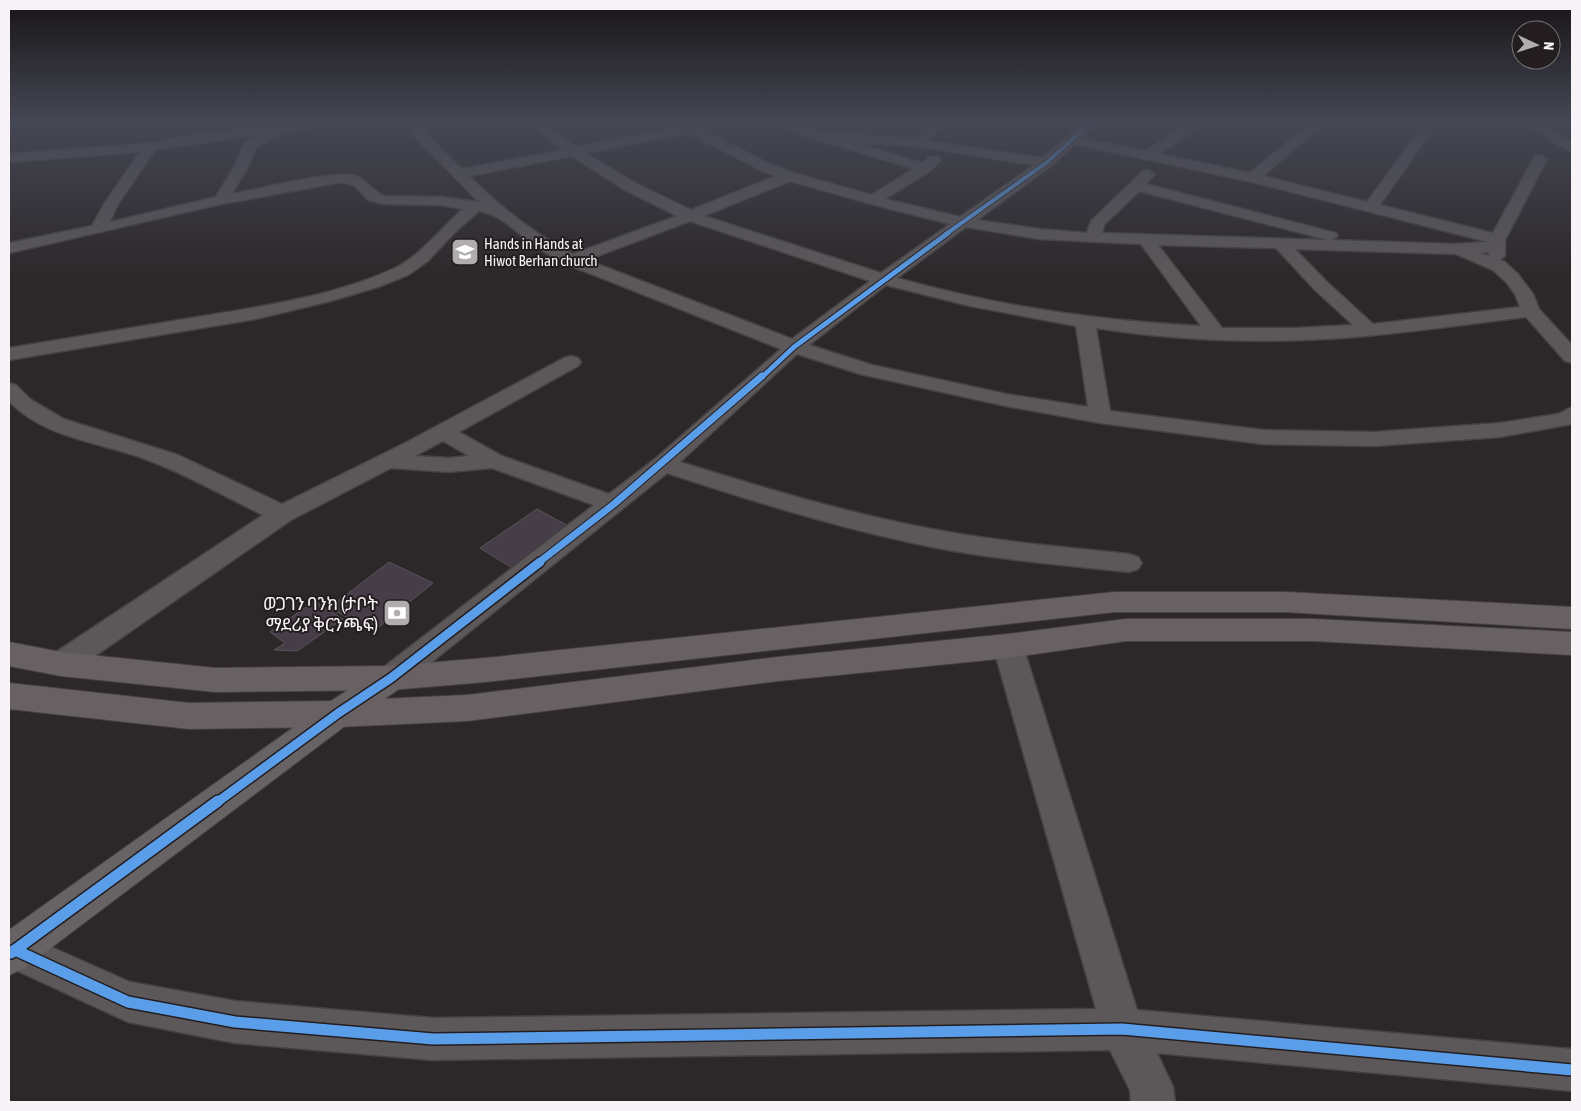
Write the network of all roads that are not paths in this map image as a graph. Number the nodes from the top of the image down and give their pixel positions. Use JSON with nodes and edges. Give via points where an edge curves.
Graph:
{"nodes":[{"id":1,"x":132,"y":174,"type":"edge"},
{"id":2,"x":237,"y":174,"type":"edge"},
{"id":3,"x":459,"y":174,"type":"edge"},
{"id":4,"x":612,"y":174,"type":"edge"},
{"id":5,"x":783,"y":174,"type":"edge"},
{"id":6,"x":915,"y":174,"type":"edge"},
{"id":7,"x":1031,"y":174,"type":"edge"},
{"id":8,"x":1148,"y":174,"type":"edge"},
{"id":9,"x":1235,"y":174,"type":"edge"},
{"id":10,"x":1258,"y":174,"type":"edge"},
{"id":11,"x":1395,"y":174,"type":"edge"},
{"id":12,"x":1532,"y":174,"type":"edge"},
{"id":13,"x":789,"y":176,"type":"junction"},
{"id":14,"x":1253,"y":178,"type":"junction"},
{"id":15,"x":1135,"y":186,"type":"junction"},
{"id":16,"x":221,"y":200,"type":"junction"},
{"id":17,"x":873,"y":200,"type":"junction"},
{"id":18,"x":111,"y":204,"type":"junction"},
{"id":19,"x":1371,"y":207,"type":"junction"},
{"id":20,"x":485,"y":208,"type":"junction"},
{"id":21,"x":690,"y":216,"type":"junction"},
{"id":22,"x":962,"y":222,"type":"junction"},
{"id":23,"x":98,"y":229,"type":"junction"},
{"id":24,"x":1093,"y":238,"type":"junction"},
{"id":25,"x":32,"y":241,"type":"junction"},
{"id":26,"x":1147,"y":241,"type":"junction"},
{"id":27,"x":1496,"y":243,"type":"junction"},
{"id":28,"x":1281,"y":244,"type":"junction"},
{"id":29,"x":1342,"y":246,"type":"junction"},
{"id":30,"x":9,"y":248,"type":"edge"},
{"id":31,"x":1453,"y":249,"type":"junction"},
{"id":32,"x":572,"y":260,"type":"junction"},
{"id":33,"x":1499,"y":266,"type":"junction"},
{"id":34,"x":882,"y":280,"type":"junction"},
{"id":35,"x":1531,"y":312,"type":"junction"},
{"id":36,"x":1085,"y":322,"type":"junction"},
{"id":37,"x":1368,"y":330,"type":"junction"},
{"id":38,"x":1216,"y":333,"type":"junction"},
{"id":39,"x":794,"y":347,"type":"junction"},
{"id":40,"x":9,"y":354,"type":"edge"},
{"id":41,"x":1572,"y":357,"type":"edge"},
{"id":42,"x":571,"y":362,"type":"dead end"},
{"id":43,"x":9,"y":389,"type":"edge"},
{"id":44,"x":1572,"y":414,"type":"edge"},
{"id":45,"x":1100,"y":416,"type":"junction"},
{"id":46,"x":443,"y":432,"type":"junction"},
{"id":47,"x":386,"y":461,"type":"junction"},
{"id":48,"x":494,"y":461,"type":"junction"},
{"id":49,"x":663,"y":464,"type":"junction"},
{"id":50,"x":614,"y":504,"type":"junction"},
{"id":51,"x":282,"y":514,"type":"junction"},
{"id":52,"x":1129,"y":562,"type":"dead end"},
{"id":53,"x":1572,"y":618,"type":"edge"},
{"id":54,"x":1572,"y":644,"type":"edge"},
{"id":55,"x":1008,"y":646,"type":"junction"},
{"id":56,"x":9,"y":654,"type":"edge"},
{"id":57,"x":61,"y":664,"type":"junction"},
{"id":58,"x":391,"y":678,"type":"junction"},
{"id":59,"x":9,"y":696,"type":"edge"},
{"id":60,"x":337,"y":714,"type":"junction"},
{"id":61,"x":12,"y":953,"type":"edge"},
{"id":62,"x":1122,"y":1029,"type":"junction"},
{"id":63,"x":1572,"y":1070,"type":"edge"},
{"id":64,"x":1153,"y":1102,"type":"edge"}],
"edges":[{"from":1,"to":18,"type":"street"},
{"from":2,"to":16,"type":"street"},
{"from":3,"to":20,"type":"street"},
{"from":4,"to":21,"type":"street"},
{"from":5,"to":13,"type":"street"},
{"from":6,"to":17,"type":"street"},
{"from":7,"to":22,"type":"street"},
{"from":8,"to":15,"type":"street"},
{"from":9,"to":14,"type":"street"},
{"from":10,"to":14,"type":"street"},
{"from":11,"to":19,"type":"street"},
{"from":12,"to":27,"type":"street"},
{"from":13,"to":17,"type":"street"},
{"from":13,"to":21,"type":"street"},
{"from":14,"to":19,"type":"street"},
{"from":15,"to":24,"type":"street","via":[[1097,224]]},
{"from":15,"to":29,"type":"street","via":[[1319,232]]},
{"from":16,"to":20,"type":"street","via":[[342,178],[353,179],[367,188],[373,198],[440,201]]},
{"from":16,"to":23,"type":"street"},
{"from":17,"to":22,"type":"street"},
{"from":18,"to":23,"type":"street"},
{"from":18,"to":25,"type":"street"},
{"from":19,"to":27,"type":"street"},
{"from":20,"to":32,"type":"street","via":[[508,217],[544,245]]},
{"from":20,"to":40,"type":"street","via":[[449,229],[422,257],[402,271],[372,283],[256,313]]},
{"from":21,"to":32,"type":"street"},
{"from":21,"to":34,"type":"street"},
{"from":22,"to":24,"type":"street"},
{"from":22,"to":34,"type":"street"},
{"from":23,"to":25,"type":"street"},
{"from":24,"to":26,"type":"street"},
{"from":25,"to":30,"type":"street"},
{"from":26,"to":28,"type":"street"},
{"from":26,"to":38,"type":"street"},
{"from":27,"to":31,"type":"street"},
{"from":27,"to":33,"type":"street"},
{"from":28,"to":29,"type":"street"},
{"from":28,"to":37,"type":"street"},
{"from":29,"to":31,"type":"street"},
{"from":31,"to":33,"type":"street"},
{"from":32,"to":39,"type":"street"},
{"from":33,"to":35,"type":"street","via":[[1524,294]]},
{"from":34,"to":36,"type":"street","via":[[980,303]]},
{"from":34,"to":39,"type":"street"},
{"from":35,"to":37,"type":"street"},
{"from":35,"to":41,"type":"street"},
{"from":36,"to":38,"type":"street"},
{"from":36,"to":45,"type":"street"},
{"from":37,"to":38,"type":"street","via":[[1298,334]]},
{"from":39,"to":45,"type":"street","via":[[876,372]]},
{"from":39,"to":49,"type":"street"},
{"from":42,"to":46,"type":"street"},
{"from":43,"to":51,"type":"street","via":[[18,401],[48,421],[154,454]]},
{"from":44,"to":45,"type":"street","via":[[1565,419],[1500,430],[1374,439],[1263,437]]},
{"from":46,"to":47,"type":"street"},
{"from":46,"to":48,"type":"street"},
{"from":47,"to":48,"type":"street","via":[[449,465]]},
{"from":47,"to":51,"type":"street"},
{"from":48,"to":50,"type":"street"},
{"from":49,"to":50,"type":"street"},
{"from":49,"to":52,"type":"street","via":[[841,518],[938,539],[1033,553]]},
{"from":50,"to":58,"type":"street"},
{"from":51,"to":57,"type":"street"},
{"from":53,"to":58,"type":"main road","via":[[1285,602],[1114,602]]},
{"from":54,"to":55,"type":"main road","via":[[1314,630],[1126,630]]},
{"from":55,"to":60,"type":"main road","via":[[778,669],[467,708]]},
{"from":55,"to":62,"type":"street"},
{"from":56,"to":57,"type":"main road"},
{"from":57,"to":58,"type":"main road","via":[[215,680]]},
{"from":58,"to":60,"type":"street"},
{"from":59,"to":60,"type":"main road","via":[[189,716]]},
{"from":60,"to":61,"type":"street"},
{"from":61,"to":62,"type":"street","via":[[128,1002],[235,1022],[433,1039]]},
{"from":62,"to":63,"type":"street"},
{"from":62,"to":64,"type":"street","via":[[1151,1087]]}]}
